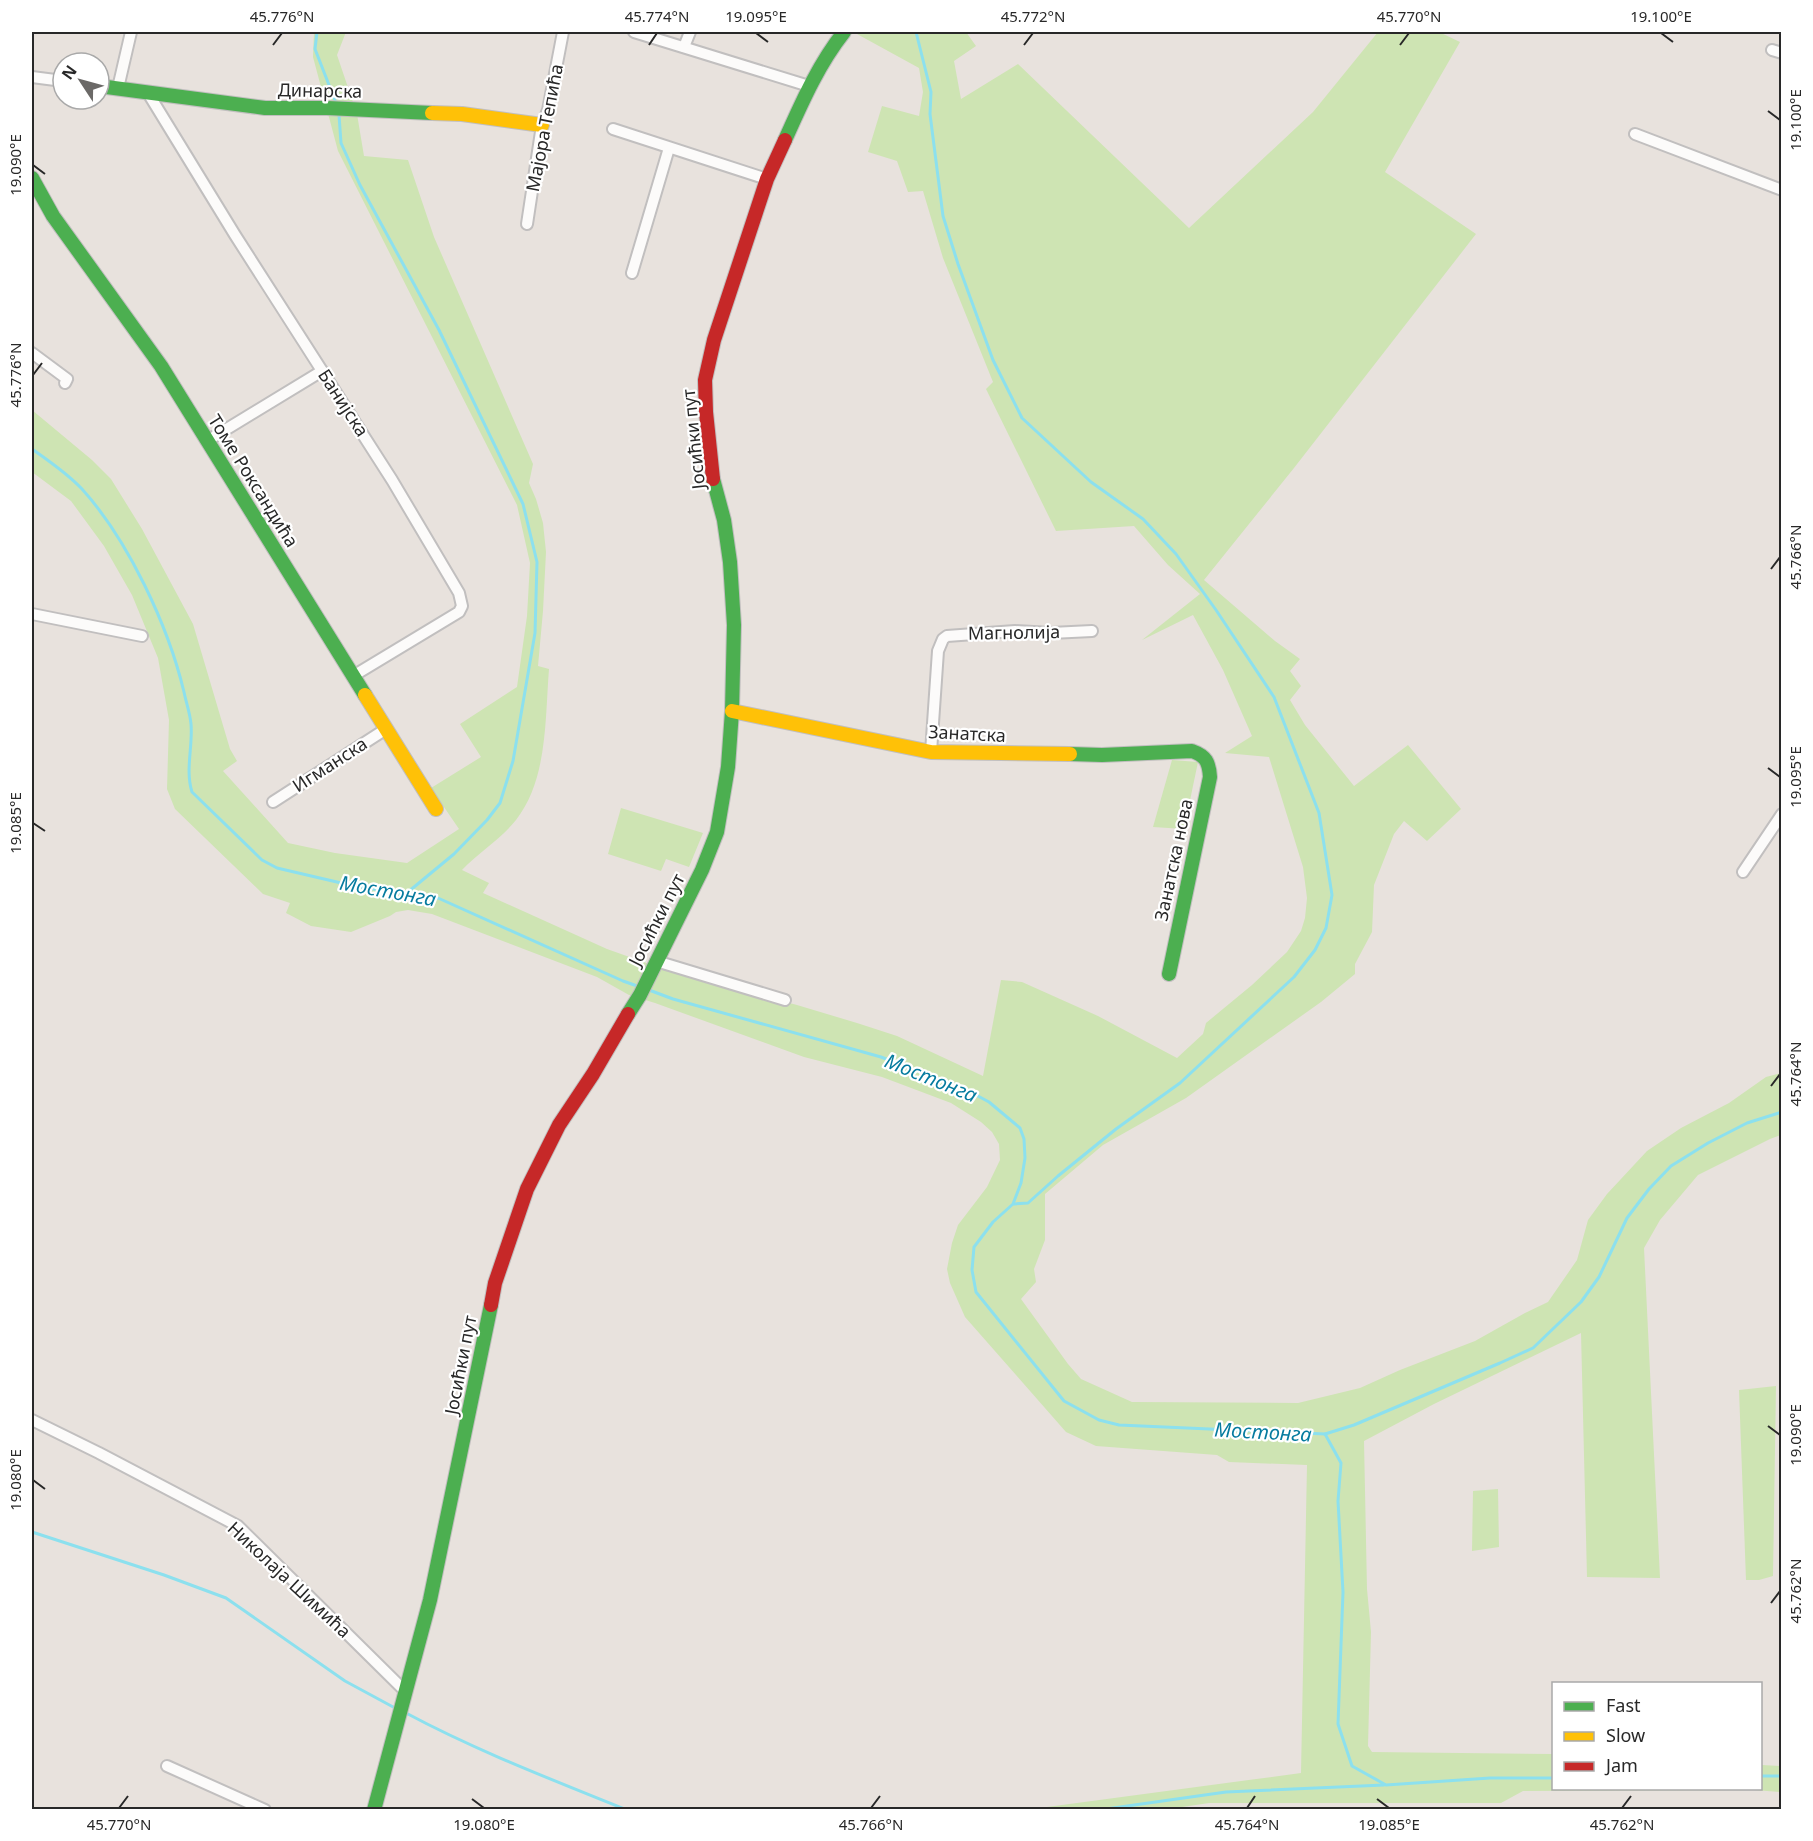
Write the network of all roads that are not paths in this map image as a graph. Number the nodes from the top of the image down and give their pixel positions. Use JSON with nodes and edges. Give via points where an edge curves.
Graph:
{"nodes":[{"id":1,"x":131,"y":32,"type":"edge"},
{"id":2,"x":563,"y":32,"type":"edge"},
{"id":3,"x":634,"y":32,"type":"edge"},
{"id":4,"x":690,"y":32,"type":"edge"},
{"id":5,"x":844,"y":32,"type":"edge"},
{"id":6,"x":684,"y":46,"type":"junction"},
{"id":7,"x":32,"y":76,"type":"edge"},
{"id":8,"x":51,"y":79,"type":"edge"},
{"id":9,"x":809,"y":86,"type":"junction"},
{"id":10,"x":111,"y":87,"type":"edge"},
{"id":11,"x":118,"y":88,"type":"junction"},
{"id":12,"x":148,"y":93,"type":"junction"},
{"id":13,"x":542,"y":125,"type":"junction"},
{"id":14,"x":613,"y":129,"type":"dead end"},
{"id":15,"x":1635,"y":134,"type":"dead end"},
{"id":16,"x":669,"y":148,"type":"junction"},
{"id":17,"x":32,"y":178,"type":"edge"},
{"id":18,"x":767,"y":179,"type":"junction"},
{"id":19,"x":1782,"y":190,"type":"edge"},
{"id":20,"x":527,"y":224,"type":"dead end"},
{"id":21,"x":632,"y":273,"type":"dead end"},
{"id":22,"x":32,"y":353,"type":"edge"},
{"id":23,"x":322,"y":371,"type":"junction"},
{"id":24,"x":65,"y":383,"type":"dead end"},
{"id":25,"x":207,"y":441,"type":"junction"},
{"id":26,"x":32,"y":614,"type":"edge"},
{"id":27,"x":1092,"y":631,"type":"dead end"},
{"id":28,"x":142,"y":636,"type":"dead end"},
{"id":29,"x":353,"y":676,"type":"junction"},
{"id":30,"x":732,"y":711,"type":"junction"},
{"id":31,"x":386,"y":729,"type":"junction"},
{"id":32,"x":931,"y":752,"type":"junction"},
{"id":33,"x":1204,"y":755,"type":"joint"},
{"id":34,"x":273,"y":802,"type":"dead end"},
{"id":35,"x":436,"y":809,"type":"dead end"},
{"id":36,"x":1782,"y":814,"type":"edge"},
{"id":37,"x":1743,"y":872,"type":"dead end"},
{"id":38,"x":654,"y":965,"type":"junction"},
{"id":39,"x":1169,"y":974,"type":"dead end"},
{"id":40,"x":785,"y":1000,"type":"dead end"},
{"id":41,"x":32,"y":1420,"type":"edge"},
{"id":42,"x":405,"y":1696,"type":"junction"},
{"id":43,"x":167,"y":1766,"type":"dead end"},
{"id":44,"x":266,"y":1809,"type":"edge"},
{"id":45,"x":374,"y":1809,"type":"edge"}],
"edges":[{"from":1,"to":11,"type":"street"},
{"from":2,"to":13,"type":"street","name":"Мајора Тепића"},
{"from":3,"to":6,"type":"street"},
{"from":4,"to":6,"type":"street"},
{"from":5,"to":9,"type":"street","name":"Јосићки пут"},
{"from":6,"to":9,"type":"street"},
{"from":7,"to":8,"type":"street"},
{"from":9,"to":18,"type":"street","name":"Јосићки пут"},
{"from":10,"to":11,"type":"street","name":"Динарска"},
{"from":11,"to":12,"type":"street","name":"Динарска"},
{"from":12,"to":13,"type":"street","name":"Динарска","via":[[265,108],[462,114]]},
{"from":12,"to":23,"type":"street","name":"Банијска"},
{"from":13,"to":20,"type":"street","name":"Мајора Тепића"},
{"from":14,"to":16,"type":"street"},
{"from":15,"to":19,"type":"street"},
{"from":16,"to":18,"type":"street"},
{"from":16,"to":21,"type":"street"},
{"from":17,"to":25,"type":"street","name":"Томе Роксандића","via":[[53,216],[161,366]]},
{"from":18,"to":30,"type":"street","name":"Јосићки пут","via":[[714,340],[705,380],[713,478],[730,562],[734,626]]},
{"from":22,"to":24,"type":"street","via":[[67,379]]},
{"from":23,"to":25,"type":"street"},
{"from":23,"to":29,"type":"street","name":"Банијска","via":[[392,480],[459,593],[462,606],[459,612]]},
{"from":25,"to":29,"type":"street","name":"Томе Роксандића"},
{"from":26,"to":28,"type":"street"},
{"from":27,"to":32,"type":"street","name":"Магнолија","via":[[1015,631],[943,639],[938,651]]},
{"from":29,"to":31,"type":"street","name":"Томе Роксандића"},
{"from":30,"to":32,"type":"street","name":"Занатска"},
{"from":30,"to":38,"type":"street","name":"Јосићки пут","via":[[717,832]]},
{"from":31,"to":34,"type":"street","name":"Игманска"},
{"from":31,"to":35,"type":"street","name":"Томе Роксандића"},
{"from":32,"to":33,"type":"street","name":"Занатска","via":[[1102,755],[1192,750]]},
{"from":33,"to":39,"type":"street","name":"Занатска нова","via":[[1210,777]]},
{"from":36,"to":37,"type":"street"},
{"from":38,"to":40,"type":"street"},
{"from":38,"to":42,"type":"street","name":"Јосићки пут","via":[[640,995],[559,1125],[516,1218],[495,1284],[430,1600]]},
{"from":41,"to":42,"type":"street","name":"Николаја Шимића","via":[[238,1526]]},
{"from":42,"to":45,"type":"street","name":"Јосићки пут"},
{"from":43,"to":44,"type":"street"}]}
